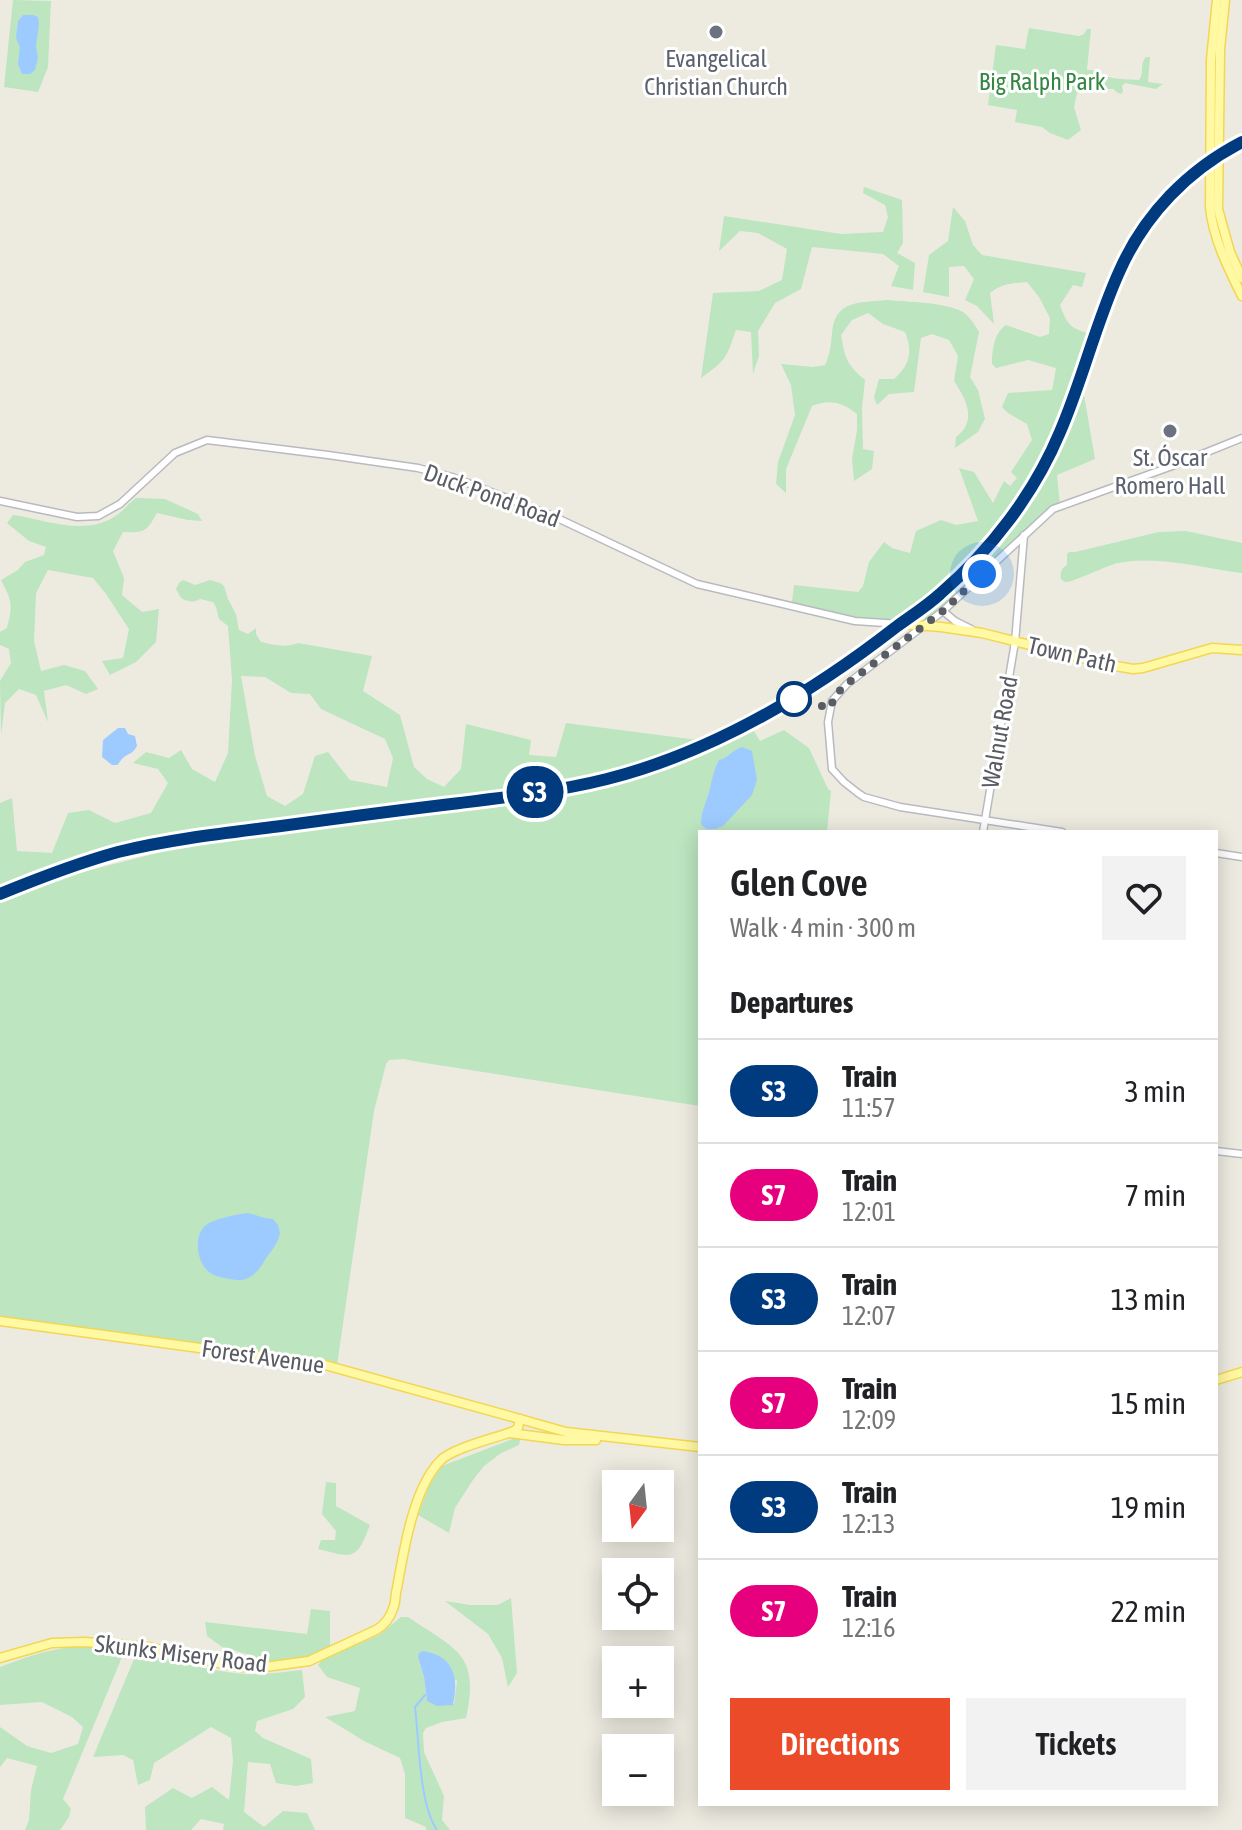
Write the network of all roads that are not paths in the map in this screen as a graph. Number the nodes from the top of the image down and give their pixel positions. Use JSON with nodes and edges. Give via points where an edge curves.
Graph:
{"nodes":[{"id":1,"x":1217,"y":0,"type":"edge"},
{"id":2,"x":1225,"y":0,"type":"edge"},
{"id":3,"x":1214,"y":208,"type":"junction"},
{"id":4,"x":1242,"y":278,"type":"edge"},
{"id":5,"x":1242,"y":296,"type":"edge"},
{"id":6,"x":1242,"y":438,"type":"edge"},
{"id":7,"x":0,"y":501,"type":"edge"},
{"id":8,"x":1024,"y":535,"type":"junction"},
{"id":9,"x":943,"y":611,"type":"junction"},
{"id":10,"x":902,"y":625,"type":"junction"},
{"id":11,"x":925,"y":626,"type":"junction"},
{"id":12,"x":982,"y":633,"type":"junction"},
{"id":13,"x":1015,"y":642,"type":"junction"},
{"id":14,"x":903,"y":643,"type":"junction"},
{"id":15,"x":1242,"y":650,"type":"edge"},
{"id":16,"x":985,"y":820,"type":"junction"},
{"id":17,"x":983,"y":830,"type":"edge"},
{"id":18,"x":1049,"y":830,"type":"edge"},
{"id":19,"x":1218,"y":853,"type":"edge"},
{"id":20,"x":1242,"y":857,"type":"edge"},
{"id":21,"x":1218,"y":1151,"type":"edge"},
{"id":22,"x":1242,"y":1154,"type":"edge"},
{"id":23,"x":0,"y":1321,"type":"edge"},
{"id":24,"x":1242,"y":1372,"type":"edge"},
{"id":25,"x":1218,"y":1379,"type":"edge"},
{"id":26,"x":520,"y":1419,"type":"junction"},
{"id":27,"x":509,"y":1433,"type":"junction"},
{"id":28,"x":616,"y":1439,"type":"junction"},
{"id":29,"x":698,"y":1447,"type":"edge"},
{"id":30,"x":0,"y":1658,"type":"edge"}],
"edges":[{"from":1,"to":3,"type":"main road","via":[[1211,60]]},
{"from":2,"to":3,"type":"main road"},
{"from":3,"to":4,"type":"main road"},
{"from":3,"to":5,"type":"main road","via":[[1221,250]]},
{"from":6,"to":8,"type":"street","via":[[1060,505]]},
{"from":7,"to":10,"type":"street","name":"Duck Pond Road","via":[[77,517],[98,516],[120,504],[175,453],[207,440],[328,455],[452,477],[557,518],[697,584],[855,621]]},
{"from":8,"to":9,"type":"street"},
{"from":8,"to":13,"type":"street","name":"Walnut Road"},
{"from":9,"to":11,"type":"street"},
{"from":9,"to":12,"type":"street"},
{"from":10,"to":11,"type":"main road","name":"Town Path"},
{"from":10,"to":14,"type":"street","via":[[909,633]]},
{"from":11,"to":12,"type":"main road","name":"Town Path"},
{"from":11,"to":14,"type":"street"},
{"from":12,"to":13,"type":"main road","name":"Town Path"},
{"from":13,"to":15,"type":"main road","name":"Town Path","via":[[1133,669],[1212,648]]},
{"from":13,"to":16,"type":"street","name":"Walnut Road"},
{"from":14,"to":16,"type":"street","via":[[832,701],[832,769],[864,797]]},
{"from":16,"to":17,"type":"street","name":"Walnut Road"},
{"from":16,"to":18,"type":"street"},
{"from":19,"to":20,"type":"street"},
{"from":21,"to":22,"type":"street"},
{"from":23,"to":26,"type":"main road","name":"Forest Avenue","via":[[325,1365]]},
{"from":24,"to":25,"type":"main road"},
{"from":26,"to":27,"type":"main road"},
{"from":26,"to":28,"type":"main road","name":"Forest Avenue"},
{"from":27,"to":28,"type":"main road"},
{"from":27,"to":30,"type":"main road","name":"Skunks Misery Road","via":[[442,1459],[415,1506],[394,1608],[386,1623],[309,1661],[241,1667],[149,1647],[85,1642],[52,1643]]},
{"from":28,"to":29,"type":"main road","name":"Forest Avenue"}]}
